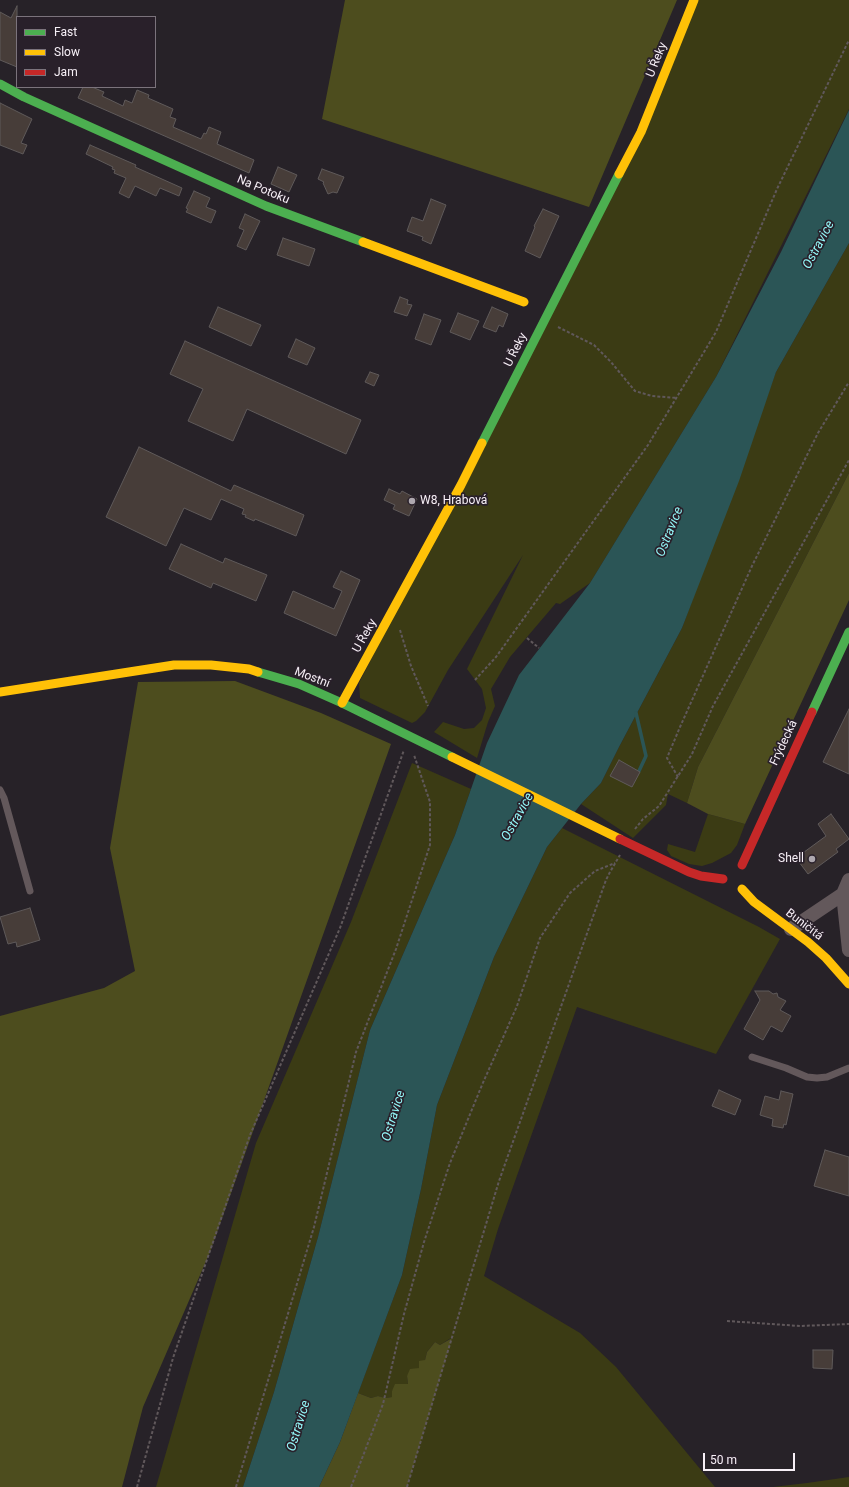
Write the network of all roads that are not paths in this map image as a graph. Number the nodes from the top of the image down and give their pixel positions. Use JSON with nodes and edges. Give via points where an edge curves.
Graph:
{"nodes":[{"id":1,"x":694,"y":0,"type":"edge"},
{"id":2,"x":0,"y":84,"type":"edge"},
{"id":3,"x":524,"y":302,"type":"dead end"},
{"id":4,"x":849,"y":632,"type":"edge"},
{"id":5,"x":0,"y":692,"type":"edge"},
{"id":6,"x":342,"y":703,"type":"junction"},
{"id":7,"x":0,"y":790,"type":"edge"},
{"id":8,"x":736,"y":878,"type":"junction"},
{"id":9,"x":849,"y":880,"type":"edge"},
{"id":10,"x":30,"y":891,"type":"dead end"},
{"id":11,"x":843,"y":894,"type":"junction"},
{"id":12,"x":791,"y":929,"type":"junction"},
{"id":13,"x":849,"y":950,"type":"edge"},
{"id":14,"x":848,"y":978,"type":"edge"},
{"id":15,"x":752,"y":1057,"type":"dead end"},
{"id":16,"x":849,"y":1068,"type":"edge"}],
"edges":[{"from":1,"to":6,"type":"street","name":"U Řeky","via":[[641,132],[461,486]]},
{"from":2,"to":3,"type":"street","name":"Na Potoku","via":[[266,206]]},
{"from":4,"to":8,"type":"street","name":"Frýdecká"},
{"from":5,"to":6,"type":"street","name":"Mostní","via":[[174,665],[211,665],[248,669],[298,684]]},
{"from":6,"to":8,"type":"street","name":"Mostní","via":[[689,872],[701,876]]},
{"from":7,"to":10,"type":"lane"},
{"from":8,"to":12,"type":"street","name":"Buničitá","via":[[754,902]]},
{"from":9,"to":11,"type":"street"},
{"from":11,"to":12,"type":"street"},
{"from":11,"to":13,"type":"street"},
{"from":12,"to":14,"type":"street","name":"Buničitá"},
{"from":15,"to":16,"type":"lane","via":[[807,1077],[827,1077]]}]}
